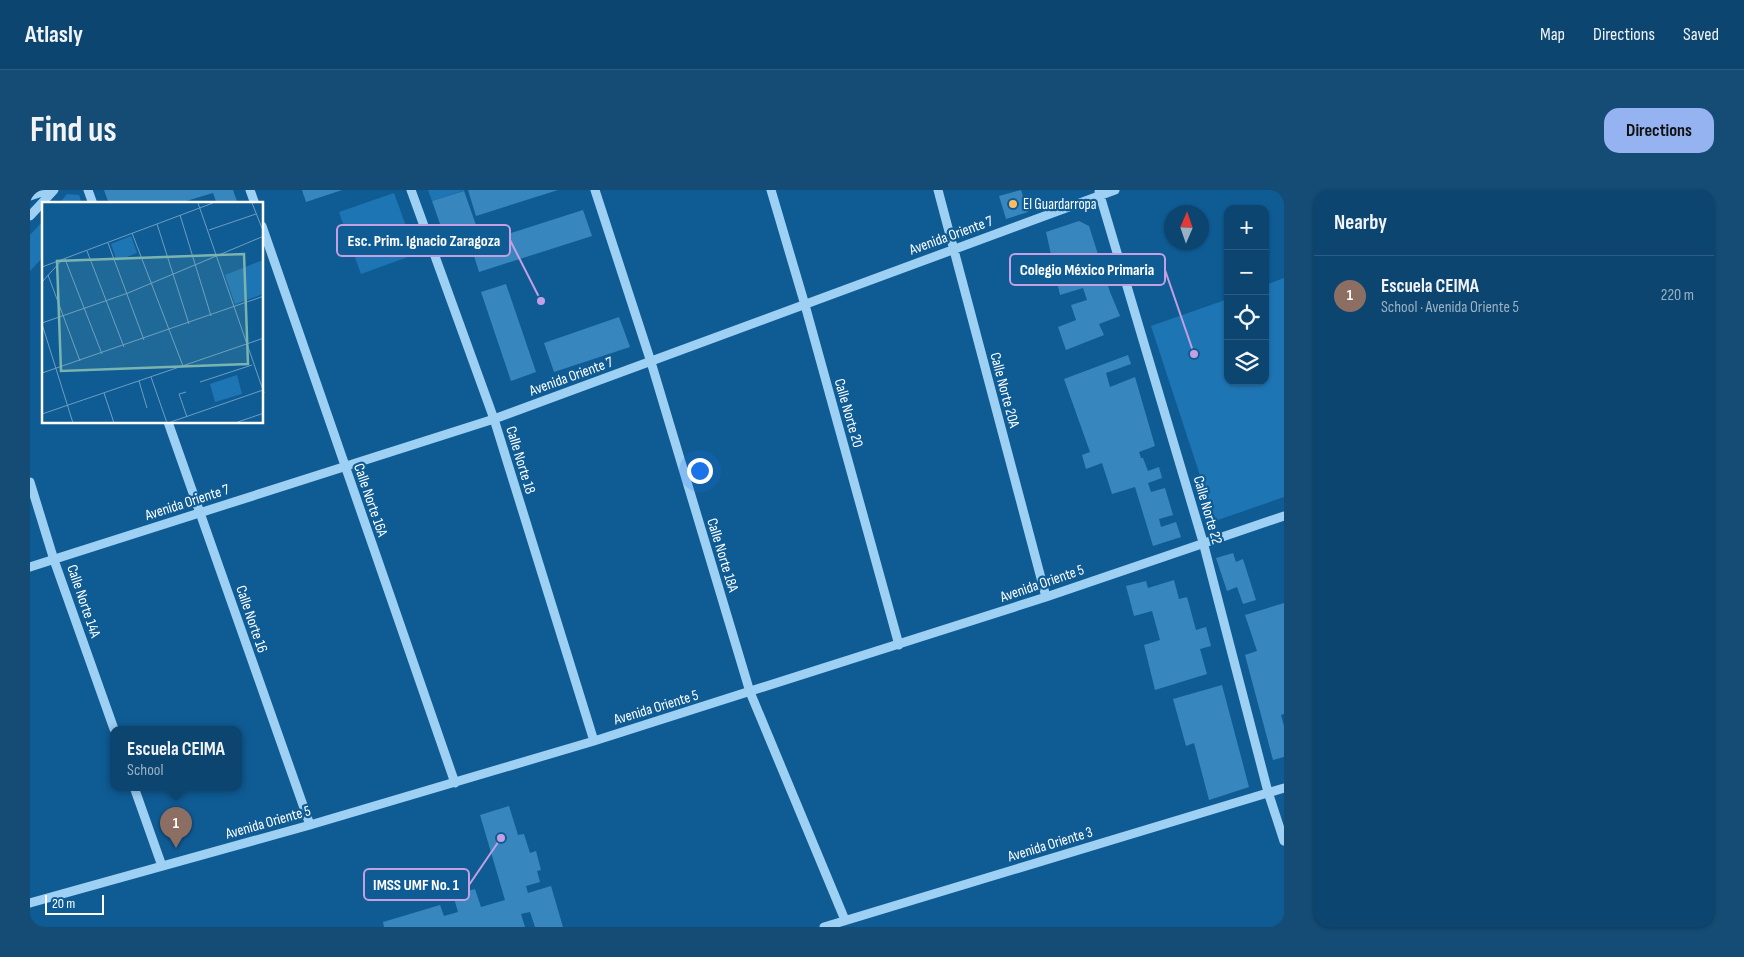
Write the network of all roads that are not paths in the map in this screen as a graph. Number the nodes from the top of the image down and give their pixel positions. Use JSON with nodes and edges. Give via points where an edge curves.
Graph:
{"nodes":[{"id":1,"x":48,"y":190,"type":"edge"},
{"id":2,"x":54,"y":190,"type":"edge"},
{"id":3,"x":88,"y":190,"type":"edge"},
{"id":4,"x":250,"y":190,"type":"edge"},
{"id":5,"x":411,"y":190,"type":"edge"},
{"id":6,"x":595,"y":190,"type":"edge"},
{"id":7,"x":771,"y":190,"type":"edge"},
{"id":8,"x":938,"y":190,"type":"edge"},
{"id":9,"x":1115,"y":190,"type":"edge"},
{"id":10,"x":1099,"y":193,"type":"edge"},
{"id":11,"x":30,"y":196,"type":"edge"},
{"id":12,"x":43,"y":202,"type":"edge"},
{"id":13,"x":92,"y":202,"type":"edge"},
{"id":14,"x":254,"y":202,"type":"edge"},
{"id":15,"x":42,"y":203,"type":"edge"},
{"id":16,"x":30,"y":216,"type":"edge"},
{"id":17,"x":264,"y":232,"type":"edge"},
{"id":18,"x":954,"y":249,"type":"junction"},
{"id":19,"x":804,"y":305,"type":"junction"},
{"id":20,"x":651,"y":362,"type":"junction"},
{"id":21,"x":494,"y":419,"type":"junction"},
{"id":22,"x":169,"y":424,"type":"edge"},
{"id":23,"x":345,"y":468,"type":"junction"},
{"id":24,"x":30,"y":482,"type":"edge"},
{"id":25,"x":199,"y":512,"type":"junction"},
{"id":26,"x":1284,"y":516,"type":"edge"},
{"id":27,"x":1204,"y":542,"type":"junction"},
{"id":28,"x":54,"y":560,"type":"junction"},
{"id":29,"x":30,"y":567,"type":"edge"},
{"id":30,"x":1046,"y":597,"type":"junction"},
{"id":31,"x":899,"y":645,"type":"junction"},
{"id":32,"x":750,"y":692,"type":"junction"},
{"id":33,"x":113,"y":726,"type":"edge"},
{"id":34,"x":594,"y":741,"type":"junction"},
{"id":35,"x":455,"y":783,"type":"junction"},
{"id":36,"x":1284,"y":788,"type":"edge"},
{"id":37,"x":135,"y":791,"type":"edge"},
{"id":38,"x":1268,"y":792,"type":"junction"},
{"id":39,"x":310,"y":825,"type":"junction"},
{"id":40,"x":1284,"y":841,"type":"edge"},
{"id":41,"x":162,"y":866,"type":"junction"},
{"id":42,"x":30,"y":903,"type":"edge"},
{"id":43,"x":845,"y":920,"type":"junction"},
{"id":44,"x":824,"y":927,"type":"edge"}],
"edges":[{"from":1,"to":11,"type":"street"},
{"from":2,"to":12,"type":"street"},
{"from":3,"to":13,"type":"street"},
{"from":4,"to":14,"type":"street"},
{"from":5,"to":21,"type":"street","name":"Calle Norte 18"},
{"from":6,"to":20,"type":"street","name":"Calle Norte 18A"},
{"from":7,"to":19,"type":"street","name":"Calle Norte 20"},
{"from":8,"to":18,"type":"street","name":"Calle Norte 20A"},
{"from":9,"to":10,"type":"street","name":"Avenida Oriente 7"},
{"from":10,"to":18,"type":"street","name":"Avenida Oriente 7"},
{"from":10,"to":27,"type":"street","name":"Calle Norte 22"},
{"from":15,"to":16,"type":"street"},
{"from":17,"to":23,"type":"street","name":"Calle Norte 16A"},
{"from":18,"to":19,"type":"street","name":"Avenida Oriente 7"},
{"from":18,"to":30,"type":"street","name":"Calle Norte 20A"},
{"from":19,"to":20,"type":"street","name":"Avenida Oriente 7"},
{"from":19,"to":31,"type":"street","name":"Calle Norte 20"},
{"from":20,"to":21,"type":"street","name":"Avenida Oriente 7"},
{"from":20,"to":32,"type":"street","name":"Calle Norte 18A"},
{"from":21,"to":23,"type":"street","name":"Avenida Oriente 7"},
{"from":21,"to":34,"type":"street","name":"Calle Norte 18"},
{"from":22,"to":25,"type":"street","name":"Calle Norte 16"},
{"from":23,"to":25,"type":"street","name":"Avenida Oriente 7"},
{"from":23,"to":35,"type":"street","name":"Calle Norte 16A"},
{"from":24,"to":28,"type":"street","name":"Calle Norte 14A"},
{"from":25,"to":28,"type":"street","name":"Avenida Oriente 7"},
{"from":25,"to":39,"type":"street","name":"Calle Norte 16"},
{"from":26,"to":27,"type":"street","name":"Avenida Oriente 5"},
{"from":27,"to":30,"type":"street","name":"Avenida Oriente 5"},
{"from":27,"to":38,"type":"street","name":"Calle Norte 22"},
{"from":28,"to":29,"type":"street","name":"Avenida Oriente 7"},
{"from":28,"to":33,"type":"street","name":"Calle Norte 14A"},
{"from":30,"to":31,"type":"street","name":"Avenida Oriente 5"},
{"from":31,"to":32,"type":"street","name":"Avenida Oriente 5"},
{"from":32,"to":34,"type":"street","name":"Avenida Oriente 5"},
{"from":32,"to":43,"type":"street","name":"Calle Norte 18A"},
{"from":34,"to":35,"type":"street","name":"Avenida Oriente 5"},
{"from":35,"to":39,"type":"street","name":"Avenida Oriente 5"},
{"from":36,"to":38,"type":"street","name":"Avenida Oriente 3"},
{"from":37,"to":41,"type":"street"},
{"from":38,"to":40,"type":"street","name":"Calle Norte 22"},
{"from":38,"to":43,"type":"street","name":"Avenida Oriente 3"},
{"from":39,"to":41,"type":"street","name":"Avenida Oriente 5"},
{"from":41,"to":42,"type":"street","name":"Avenida Oriente 5"},
{"from":43,"to":44,"type":"street","name":"Avenida Oriente 3"}]}
